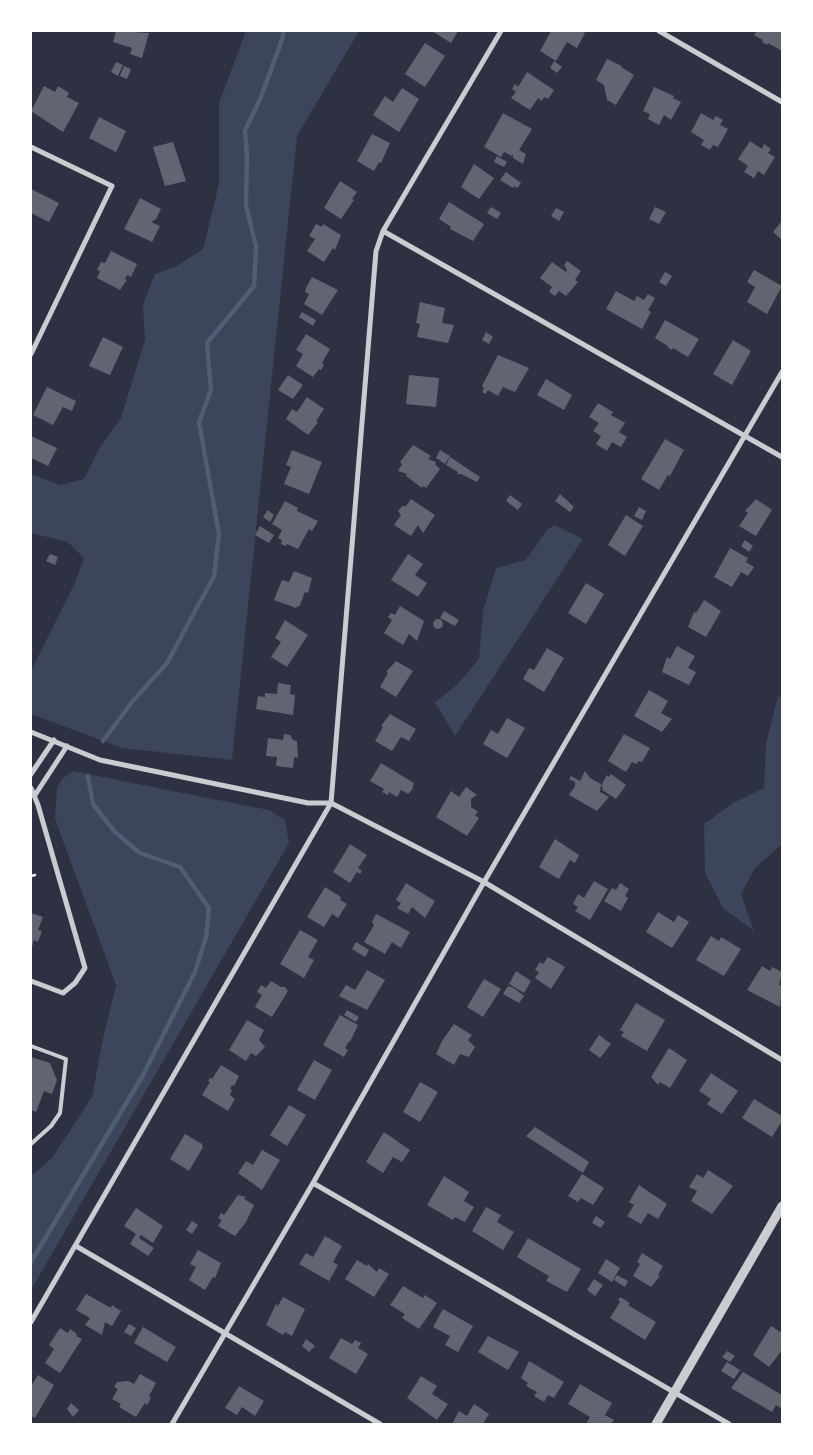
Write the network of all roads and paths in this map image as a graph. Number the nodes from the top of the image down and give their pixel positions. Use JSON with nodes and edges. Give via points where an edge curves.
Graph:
{"nodes":[{"id":1,"x":501,"y":31,"type":"edge"},
{"id":2,"x":659,"y":31,"type":"edge"},
{"id":3,"x":782,"y":102,"type":"edge"},
{"id":4,"x":31,"y":147,"type":"edge"},
{"id":5,"x":383,"y":231,"type":"junction"},
{"id":6,"x":31,"y":354,"type":"edge"},
{"id":7,"x":782,"y":372,"type":"edge"},
{"id":8,"x":745,"y":436,"type":"junction"},
{"id":9,"x":782,"y":457,"type":"edge"},
{"id":10,"x":31,"y":732,"type":"edge"},
{"id":11,"x":54,"y":740,"type":"junction"},
{"id":12,"x":67,"y":746,"type":"junction"},
{"id":13,"x":31,"y":774,"type":"edge"},
{"id":14,"x":31,"y":788,"type":"edge"},
{"id":15,"x":35,"y":795,"type":"junction"},
{"id":16,"x":331,"y":803,"type":"junction"},
{"id":17,"x":35,"y":875,"type":"dead end"},
{"id":18,"x":31,"y":876,"type":"edge"},
{"id":19,"x":484,"y":882,"type":"junction"},
{"id":20,"x":31,"y":981,"type":"edge"},
{"id":21,"x":31,"y":1046,"type":"edge"},
{"id":22,"x":782,"y":1060,"type":"edge"},
{"id":23,"x":31,"y":1144,"type":"edge"},
{"id":24,"x":314,"y":1182,"type":"junction"},
{"id":25,"x":782,"y":1206,"type":"edge"},
{"id":26,"x":76,"y":1246,"type":"junction"},
{"id":27,"x":31,"y":1322,"type":"edge"},
{"id":28,"x":225,"y":1333,"type":"junction"},
{"id":29,"x":675,"y":1392,"type":"junction"},
{"id":30,"x":172,"y":1424,"type":"edge"},
{"id":31,"x":380,"y":1424,"type":"edge"},
{"id":32,"x":656,"y":1424,"type":"edge"},
{"id":33,"x":729,"y":1424,"type":"edge"}],
"edges":[{"from":1,"to":5,"type":"street"},
{"from":2,"to":3,"type":"street"},
{"from":4,"to":6,"type":"street","via":[[112,186]]},
{"from":5,"to":8,"type":"street"},
{"from":5,"to":16,"type":"street","via":[[376,251]]},
{"from":7,"to":8,"type":"street"},
{"from":8,"to":9,"type":"street"},
{"from":8,"to":19,"type":"street"},
{"from":10,"to":11,"type":"street"},
{"from":11,"to":12,"type":"street"},
{"from":11,"to":13,"type":"street"},
{"from":12,"to":15,"type":"street"},
{"from":12,"to":16,"type":"street","via":[[100,760],[308,803]]},
{"from":14,"to":15,"type":"street"},
{"from":15,"to":20,"type":"street","via":[[84,968],[76,983],[63,993]]},
{"from":16,"to":19,"type":"street"},
{"from":16,"to":26,"type":"street"},
{"from":17,"to":18,"type":"path"},
{"from":19,"to":22,"type":"street"},
{"from":19,"to":24,"type":"street"},
{"from":21,"to":23,"type":"lane","via":[[66,1059],[60,1113]]},
{"from":24,"to":28,"type":"street"},
{"from":24,"to":29,"type":"street"},
{"from":25,"to":29,"type":"street"},
{"from":26,"to":27,"type":"street"},
{"from":26,"to":28,"type":"street"},
{"from":28,"to":30,"type":"street"},
{"from":28,"to":31,"type":"street"},
{"from":29,"to":32,"type":"street"},
{"from":29,"to":33,"type":"street"}]}
